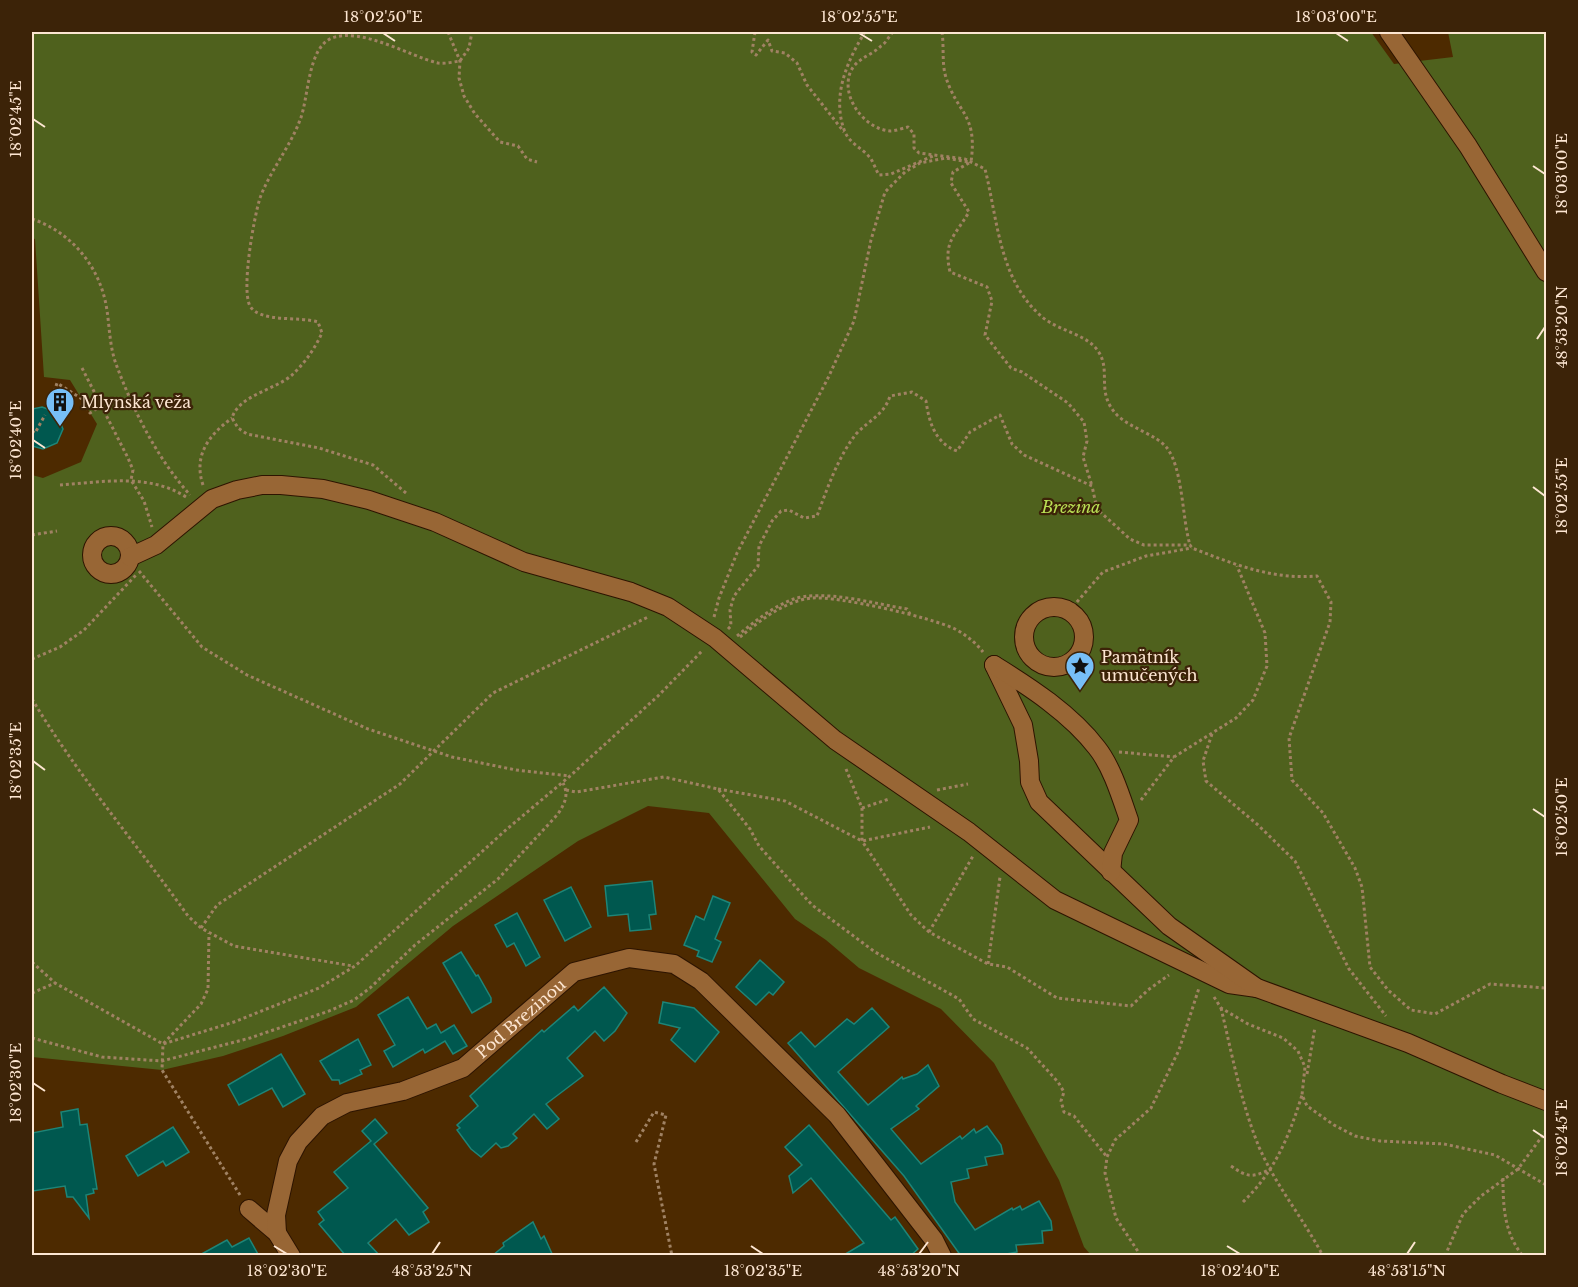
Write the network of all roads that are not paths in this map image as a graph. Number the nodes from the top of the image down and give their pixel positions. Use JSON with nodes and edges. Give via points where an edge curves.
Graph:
{"nodes":[{"id":1,"x":1389,"y":32,"type":"edge"},
{"id":2,"x":1546,"y":272,"type":"edge"},
{"id":3,"x":135,"y":564,"type":"road end"},
{"id":4,"x":1044,"y":665,"type":"junction"},
{"id":5,"x":1047,"y":702,"type":"junction"},
{"id":6,"x":1111,"y":872,"type":"junction"},
{"id":7,"x":1257,"y":988,"type":"junction"},
{"id":8,"x":1546,"y":1101,"type":"edge"},
{"id":9,"x":249,"y":1209,"type":"road end"},
{"id":10,"x":277,"y":1233,"type":"junction"},
{"id":11,"x":291,"y":1256,"type":"edge"},
{"id":12,"x":942,"y":1256,"type":"edge"}],
"edges":[{"from":1,"to":2,"type":"street","via":[[1468,146]]},
{"from":3,"to":7,"type":"street","via":[[206,503],[237,489],[262,485],[335,492],[414,514],[524,562],[631,592],[668,607],[727,642],[851,752],[1055,900],[1228,984]]},
{"from":4,"to":4,"type":"street","via":[[1027,650],[1026,626],[1044,609],[1069,611],[1080,624],[1081,649],[1069,663]]},
{"from":4,"to":5,"type":"street"},
{"from":5,"to":6,"type":"street","via":[[1099,750],[1129,820],[1113,853]]},
{"from":5,"to":6,"type":"street","via":[[994,665],[1023,725],[1030,782],[1039,802]]},
{"from":6,"to":7,"type":"street","via":[[1169,926]]},
{"from":7,"to":8,"type":"street","via":[[1408,1043]]},
{"from":9,"to":10,"type":"street"},
{"from":10,"to":11,"type":"street"},
{"from":10,"to":12,"type":"street","name":"Pod Brezinou","via":[[278,1177],[298,1142],[322,1116],[347,1103],[403,1091],[463,1068],[574,972],[629,958],[674,964],[700,981],[837,1115],[934,1240]]}]}
